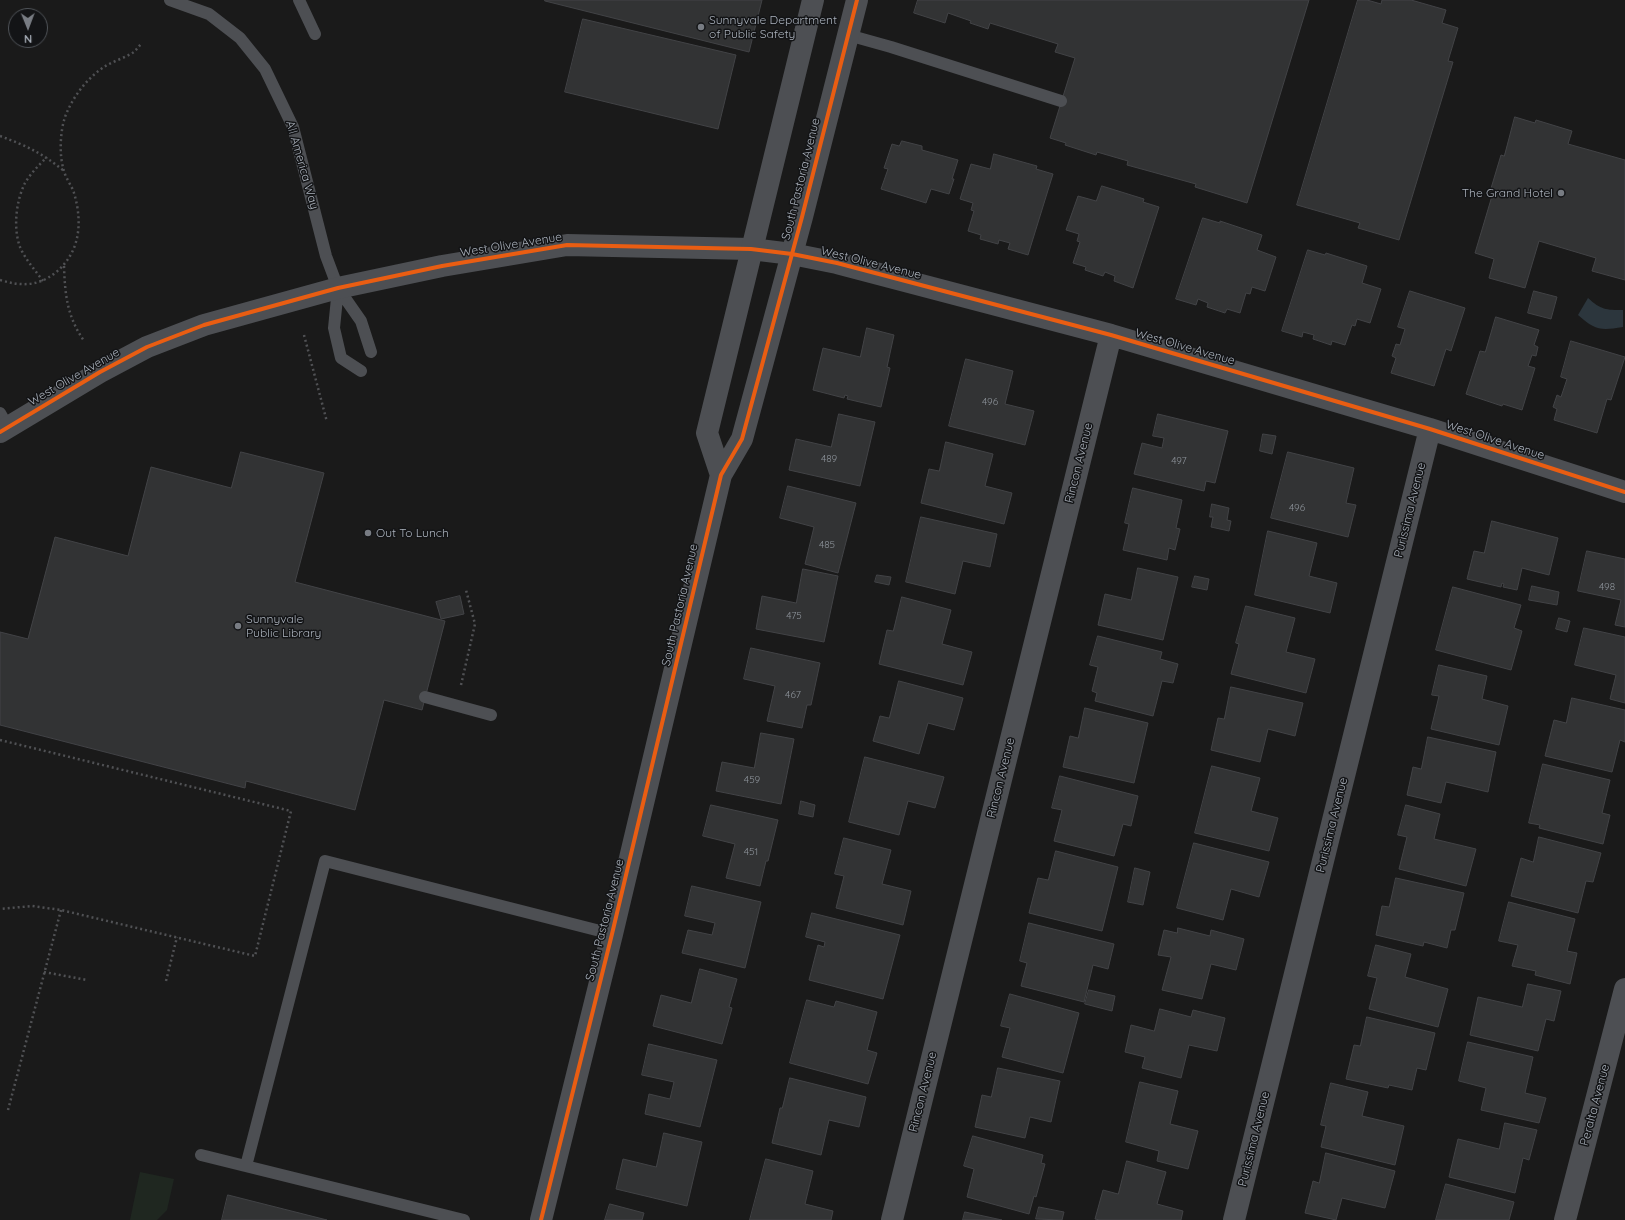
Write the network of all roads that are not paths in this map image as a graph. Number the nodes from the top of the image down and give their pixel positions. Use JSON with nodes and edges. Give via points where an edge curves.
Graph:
{"nodes":[{"id":1,"x":170,"y":0,"type":"edge"},
{"id":2,"x":299,"y":0,"type":"edge"},
{"id":3,"x":813,"y":0,"type":"edge"},
{"id":4,"x":856,"y":0,"type":"edge"},
{"id":5,"x":315,"y":34,"type":"dead end"},
{"id":6,"x":848,"y":35,"type":"junction"},
{"id":7,"x":1062,"y":101,"type":"dead end"},
{"id":8,"x":752,"y":249,"type":"junction"},
{"id":9,"x":792,"y":254,"type":"junction"},
{"id":10,"x":338,"y":288,"type":"junction"},
{"id":11,"x":1111,"y":335,"type":"junction"},
{"id":12,"x":371,"y":352,"type":"dead end"},
{"id":13,"x":361,"y":371,"type":"dead end"},
{"id":14,"x":3,"y":424,"type":"edge"},
{"id":15,"x":1430,"y":429,"type":"junction"},
{"id":16,"x":721,"y":475,"type":"junction"},
{"id":17,"x":1625,"y":492,"type":"edge"},
{"id":18,"x":425,"y":697,"type":"dead end"},
{"id":19,"x":491,"y":715,"type":"dead end"},
{"id":20,"x":612,"y":934,"type":"junction"},
{"id":21,"x":1625,"y":989,"type":"edge"},
{"id":22,"x":201,"y":1155,"type":"dead end"},
{"id":23,"x":246,"y":1166,"type":"junction"},
{"id":24,"x":464,"y":1220,"type":"edge"},
{"id":25,"x":541,"y":1220,"type":"edge"},
{"id":26,"x":892,"y":1220,"type":"edge"},
{"id":27,"x":1234,"y":1220,"type":"edge"},
{"id":28,"x":1565,"y":1220,"type":"edge"}],
"edges":[{"from":1,"to":10,"type":"lane","name":"All America Way","via":[[209,14],[240,38],[265,69],[293,128],[326,256]]},
{"from":2,"to":5,"type":"lane"},
{"from":3,"to":8,"type":"street"},
{"from":4,"to":6,"type":"street","name":"South Pastoria Avenue"},
{"from":6,"to":7,"type":"lane"},
{"from":6,"to":9,"type":"street","name":"South Pastoria Avenue"},
{"from":8,"to":9,"type":"street","name":"West Olive Avenue"},
{"from":8,"to":10,"type":"street","name":"West Olive Avenue","via":[[567,245],[442,266]]},
{"from":8,"to":16,"type":"street","via":[[707,433]]},
{"from":9,"to":11,"type":"street","name":"West Olive Avenue","via":[[838,263]]},
{"from":9,"to":16,"type":"street","name":"South Pastoria Avenue","via":[[742,438]]},
{"from":10,"to":12,"type":"lane","via":[[361,321]]},
{"from":10,"to":13,"type":"lane","via":[[334,328],[341,358]]},
{"from":10,"to":14,"type":"street","name":"West Olive Avenue","via":[[204,325],[147,347]]},
{"from":11,"to":15,"type":"street","name":"West Olive Avenue"},
{"from":11,"to":26,"type":"street","name":"Rincon Avenue"},
{"from":15,"to":17,"type":"street","name":"West Olive Avenue"},
{"from":15,"to":27,"type":"street","name":"Purissima Avenue"},
{"from":16,"to":20,"type":"street","name":"South Pastoria Avenue"},
{"from":18,"to":19,"type":"lane"},
{"from":20,"to":23,"type":"lane","via":[[325,861]]},
{"from":20,"to":25,"type":"street","name":"South Pastoria Avenue"},
{"from":21,"to":28,"type":"street","name":"Peralta Avenue"},
{"from":22,"to":23,"type":"lane"},
{"from":23,"to":24,"type":"lane"}]}
